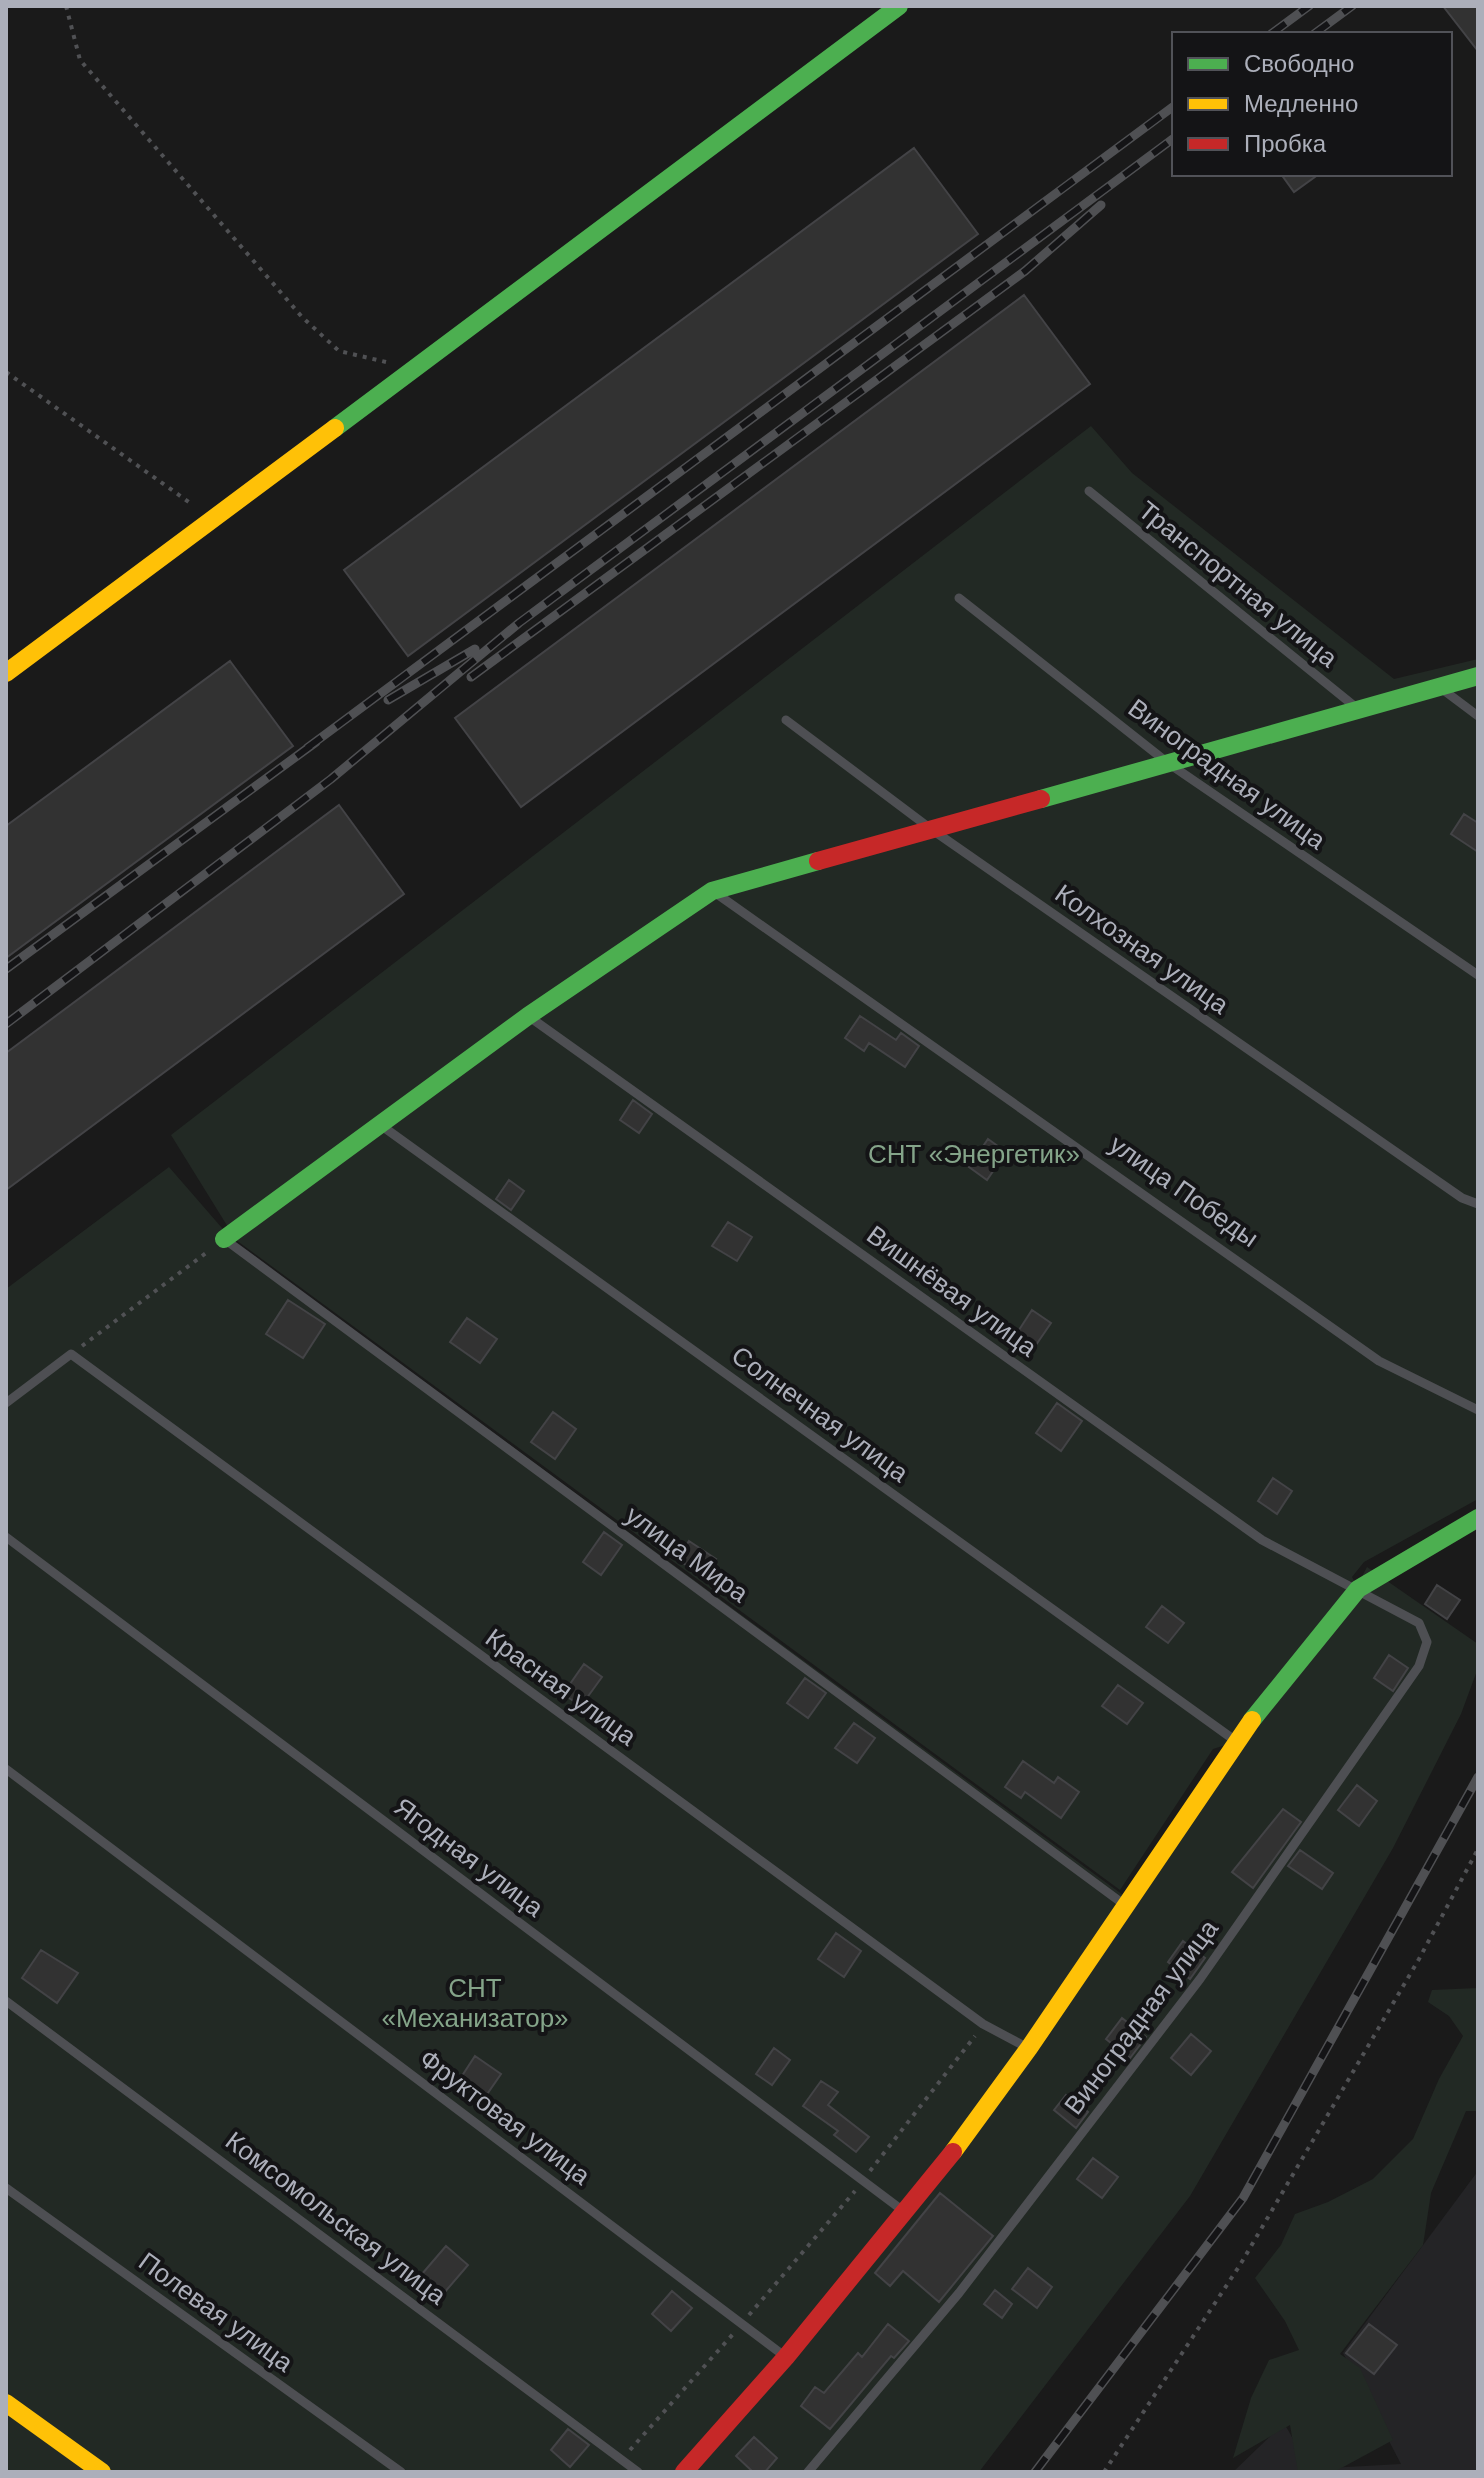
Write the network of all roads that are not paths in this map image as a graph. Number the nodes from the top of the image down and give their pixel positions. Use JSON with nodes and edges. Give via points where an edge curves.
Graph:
{"nodes":[{"id":1,"x":899,"y":6,"type":"edge"},
{"id":2,"x":1089,"y":491,"type":"dead end"},
{"id":3,"x":959,"y":598,"type":"dead end"},
{"id":4,"x":6,"y":673,"type":"edge"},
{"id":5,"x":1478,"y":676,"type":"edge"},
{"id":6,"x":1439,"y":686,"type":"junction"},
{"id":7,"x":1359,"y":710,"type":"junction"},
{"id":8,"x":1478,"y":716,"type":"edge"},
{"id":9,"x":786,"y":720,"type":"dead end"},
{"id":10,"x":1168,"y":763,"type":"junction"},
{"id":11,"x":931,"y":829,"type":"junction"},
{"id":12,"x":712,"y":891,"type":"junction"},
{"id":13,"x":1478,"y":975,"type":"edge"},
{"id":14,"x":528,"y":1016,"type":"junction"},
{"id":15,"x":378,"y":1123,"type":"junction"},
{"id":16,"x":1478,"y":1204,"type":"edge"},
{"id":17,"x":224,"y":1239,"type":"joint"},
{"id":18,"x":6,"y":1403,"type":"edge"},
{"id":19,"x":1478,"y":1410,"type":"edge"},
{"id":20,"x":1478,"y":1518,"type":"edge"},
{"id":21,"x":6,"y":1537,"type":"edge"},
{"id":22,"x":1358,"y":1589,"type":"junction"},
{"id":23,"x":1235,"y":1741,"type":"junction"},
{"id":24,"x":6,"y":1769,"type":"edge"},
{"id":25,"x":1125,"y":1905,"type":"junction"},
{"id":26,"x":6,"y":2001,"type":"edge"},
{"id":27,"x":1029,"y":2048,"type":"junction"},
{"id":28,"x":6,"y":2188,"type":"edge"},
{"id":29,"x":905,"y":2212,"type":"junction"},
{"id":30,"x":786,"y":2357,"type":"junction"},
{"id":31,"x":6,"y":2403,"type":"edge"},
{"id":32,"x":102,"y":2472,"type":"edge"},
{"id":33,"x":401,"y":2472,"type":"edge"},
{"id":34,"x":638,"y":2472,"type":"edge"},
{"id":35,"x":684,"y":2472,"type":"edge"},
{"id":36,"x":808,"y":2472,"type":"edge"}],
"edges":[{"from":1,"to":4,"type":"street"},
{"from":2,"to":7,"type":"lane","name":"Транспортная улица"},
{"from":3,"to":10,"type":"lane","name":"Виноградная улица"},
{"from":5,"to":6,"type":"street"},
{"from":6,"to":7,"type":"street"},
{"from":6,"to":8,"type":"lane"},
{"from":7,"to":10,"type":"street"},
{"from":9,"to":11,"type":"lane","name":"Колхозная улица"},
{"from":10,"to":11,"type":"street"},
{"from":10,"to":13,"type":"lane","name":"Виноградная улица"},
{"from":11,"to":12,"type":"street"},
{"from":11,"to":16,"type":"lane","name":"Колхозная улица","via":[[1462,1198]]},
{"from":12,"to":14,"type":"street"},
{"from":12,"to":19,"type":"lane","name":"улица Победы","via":[[1379,1361]]},
{"from":14,"to":15,"type":"street"},
{"from":14,"to":22,"type":"lane","name":"Вишнёвая улица","via":[[1262,1540]]},
{"from":15,"to":17,"type":"street"},
{"from":15,"to":23,"type":"lane","name":"Солнечная улица"},
{"from":17,"to":25,"type":"lane","name":"улица Мира"},
{"from":18,"to":27,"type":"lane","name":"Красная улица","via":[[71,1354],[983,2024]]},
{"from":20,"to":22,"type":"street"},
{"from":21,"to":29,"type":"lane","name":"Ягодная улица"},
{"from":22,"to":23,"type":"street"},
{"from":22,"to":36,"type":"lane","name":"Виноградная улица","via":[[1419,1623],[1427,1642],[1419,1666],[1200,1979],[959,2293]]},
{"from":23,"to":25,"type":"street"},
{"from":24,"to":30,"type":"lane","name":"Фруктовая улица"},
{"from":25,"to":27,"type":"street"},
{"from":26,"to":34,"type":"lane","name":"Комсомольская улица"},
{"from":27,"to":29,"type":"street"},
{"from":28,"to":33,"type":"lane","name":"Полевая улица"},
{"from":29,"to":30,"type":"street"},
{"from":30,"to":35,"type":"street"},
{"from":31,"to":32,"type":"street"}]}
